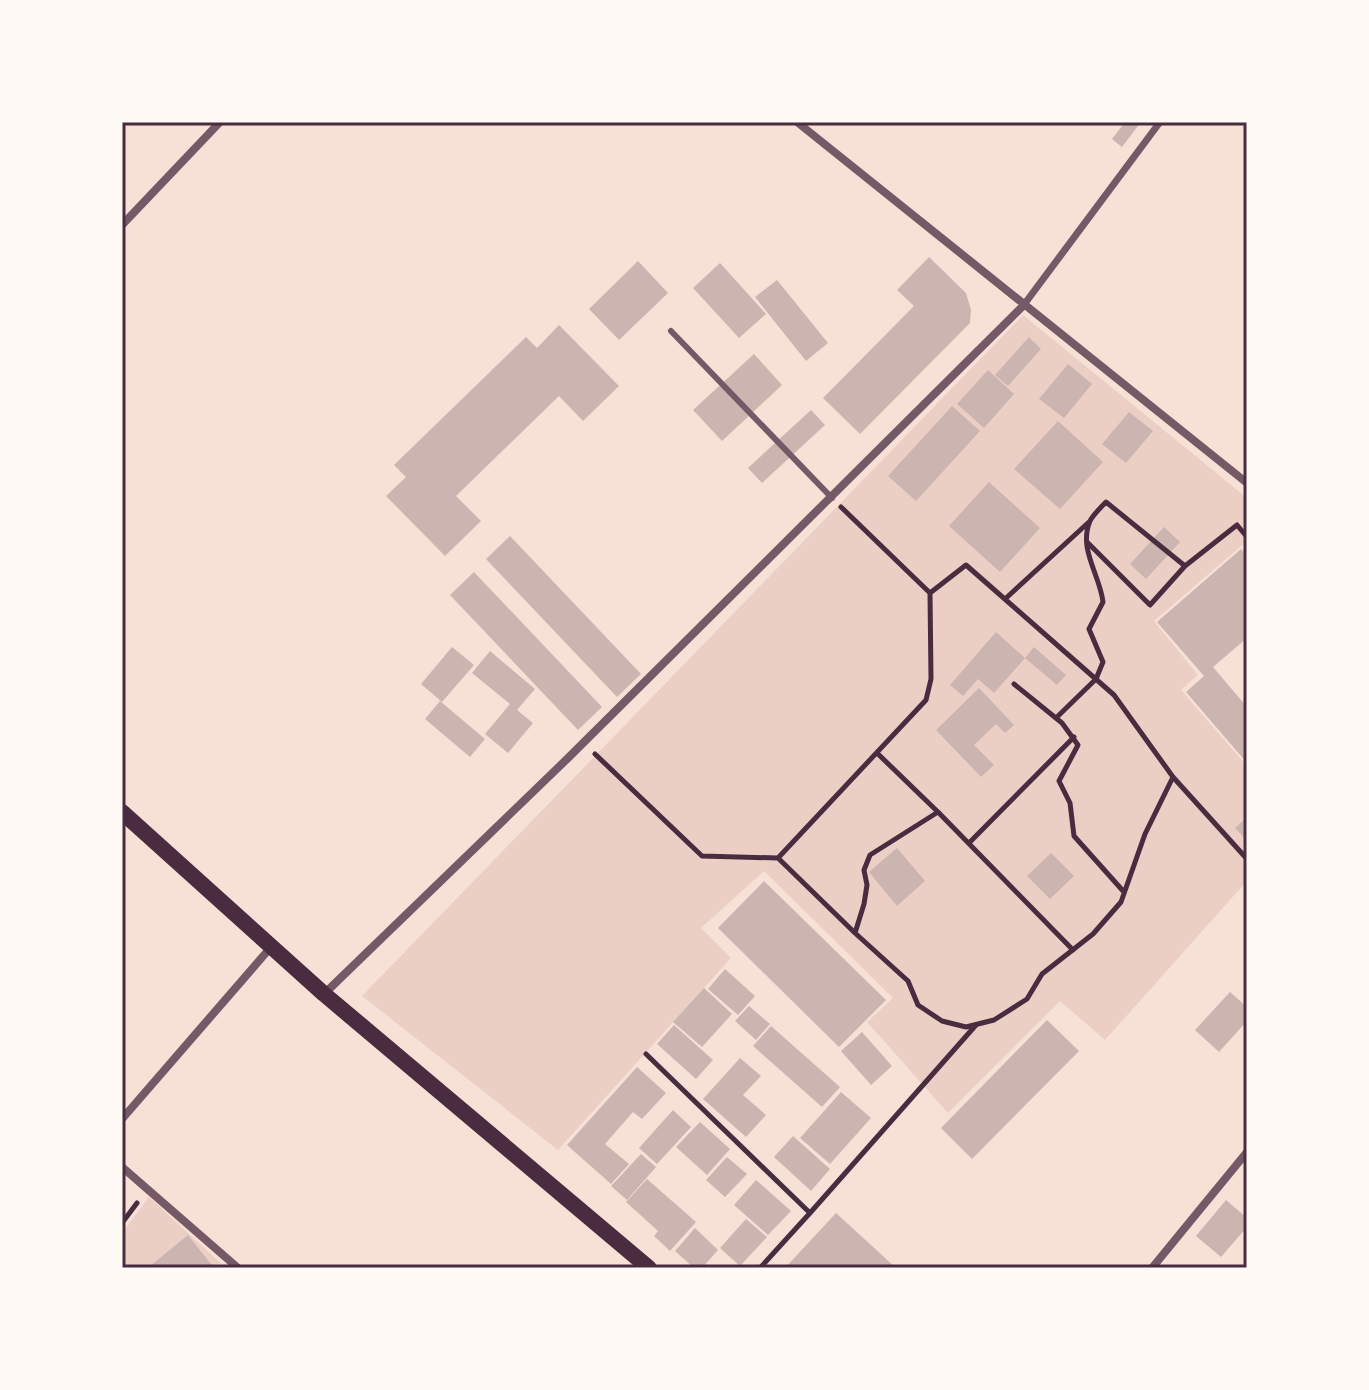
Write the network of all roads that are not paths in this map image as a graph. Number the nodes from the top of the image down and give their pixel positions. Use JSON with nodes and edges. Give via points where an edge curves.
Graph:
{"nodes":[{"id":1,"x":220,"y":122,"type":"edge"},
{"id":2,"x":797,"y":122,"type":"edge"},
{"id":3,"x":1160,"y":122,"type":"edge"},
{"id":4,"x":122,"y":225,"type":"edge"},
{"id":5,"x":1023,"y":306,"type":"junction"},
{"id":6,"x":671,"y":331,"type":"dead end"},
{"id":7,"x":1247,"y":483,"type":"edge"},
{"id":8,"x":832,"y":498,"type":"junction"},
{"id":9,"x":122,"y":812,"type":"edge"},
{"id":10,"x":271,"y":946,"type":"junction"},
{"id":11,"x":324,"y":994,"type":"junction"},
{"id":12,"x":122,"y":1119,"type":"edge"},
{"id":13,"x":1247,"y":1152,"type":"edge"},
{"id":14,"x":122,"y":1167,"type":"edge"},
{"id":15,"x":238,"y":1268,"type":"edge"},
{"id":16,"x":649,"y":1268,"type":"edge"},
{"id":17,"x":1152,"y":1268,"type":"edge"}],
"edges":[{"from":1,"to":4,"type":"street"},
{"from":2,"to":5,"type":"street"},
{"from":3,"to":5,"type":"street"},
{"from":5,"to":7,"type":"street"},
{"from":5,"to":8,"type":"street"},
{"from":6,"to":8,"type":"lane"},
{"from":8,"to":11,"type":"street"},
{"from":9,"to":10,"type":"main road"},
{"from":10,"to":11,"type":"main road"},
{"from":10,"to":12,"type":"street"},
{"from":11,"to":16,"type":"main road"},
{"from":13,"to":17,"type":"street"},
{"from":14,"to":15,"type":"street"}]}
